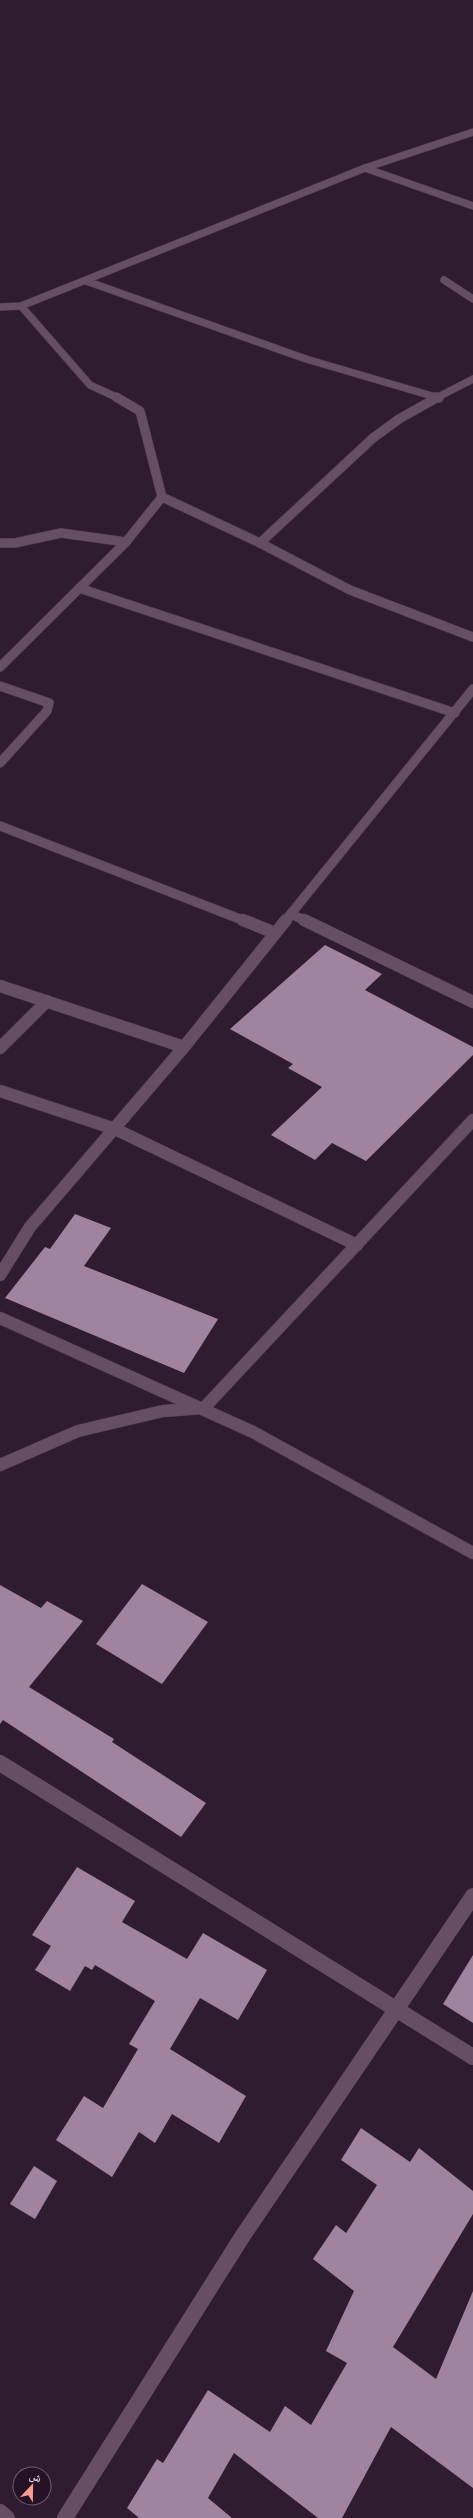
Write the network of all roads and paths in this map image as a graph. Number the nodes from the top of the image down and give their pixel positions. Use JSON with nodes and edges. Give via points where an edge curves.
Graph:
{"nodes":[{"id":1,"x":473,"y":132,"type":"edge"},
{"id":2,"x":460,"y":137,"type":"junction"},
{"id":3,"x":473,"y":141,"type":"edge"},
{"id":4,"x":365,"y":168,"type":"junction"},
{"id":5,"x":473,"y":206,"type":"edge"},
{"id":6,"x":444,"y":280,"type":"dead end"},
{"id":7,"x":86,"y":281,"type":"junction"},
{"id":8,"x":473,"y":299,"type":"edge"},
{"id":9,"x":21,"y":306,"type":"junction"},
{"id":10,"x":0,"y":307,"type":"edge"},
{"id":11,"x":473,"y":379,"type":"edge"},
{"id":12,"x":439,"y":398,"type":"junction"},
{"id":13,"x":162,"y":497,"type":"junction"},
{"id":14,"x":126,"y":542,"type":"junction"},
{"id":15,"x":0,"y":543,"type":"edge"},
{"id":16,"x":260,"y":543,"type":"junction"},
{"id":17,"x":78,"y":588,"type":"junction"},
{"id":18,"x":473,"y":637,"type":"edge"},
{"id":19,"x":0,"y":667,"type":"edge"},
{"id":20,"x":0,"y":686,"type":"edge"},
{"id":21,"x":473,"y":689,"type":"edge"},
{"id":22,"x":455,"y":713,"type":"junction"},
{"id":23,"x":0,"y":763,"type":"edge"},
{"id":24,"x":0,"y":826,"type":"edge"},
{"id":25,"x":291,"y":914,"type":"junction"},
{"id":26,"x":275,"y":933,"type":"junction"},
{"id":27,"x":0,"y":986,"type":"edge"},
{"id":28,"x":46,"y":1002,"type":"junction"},
{"id":29,"x":473,"y":1002,"type":"edge"},
{"id":30,"x":184,"y":1047,"type":"junction"},
{"id":31,"x":0,"y":1048,"type":"edge"},
{"id":32,"x":0,"y":1091,"type":"edge"},
{"id":33,"x":473,"y":1120,"type":"edge"},
{"id":34,"x":115,"y":1129,"type":"junction"},
{"id":35,"x":357,"y":1245,"type":"junction"},
{"id":36,"x":0,"y":1275,"type":"edge"},
{"id":37,"x":0,"y":1318,"type":"edge"},
{"id":38,"x":204,"y":1408,"type":"junction"},
{"id":39,"x":0,"y":1465,"type":"edge"},
{"id":40,"x":473,"y":1553,"type":"edge"},
{"id":41,"x":0,"y":1763,"type":"edge"},
{"id":42,"x":473,"y":1896,"type":"edge"},
{"id":43,"x":397,"y":2011,"type":"junction"},
{"id":44,"x":473,"y":2057,"type":"edge"},
{"id":45,"x":0,"y":2512,"type":"edge"},
{"id":46,"x":7,"y":2518,"type":"edge"},
{"id":47,"x":65,"y":2518,"type":"edge"}],
"edges":[{"from":1,"to":2,"type":"street"},
{"from":2,"to":3,"type":"street"},
{"from":2,"to":4,"type":"street"},
{"from":4,"to":5,"type":"street"},
{"from":4,"to":7,"type":"street"},
{"from":6,"to":8,"type":"street"},
{"from":7,"to":9,"type":"street"},
{"from":7,"to":12,"type":"street","via":[[306,359]]},
{"from":9,"to":10,"type":"street"},
{"from":9,"to":13,"type":"street","via":[[90,386],[133,404],[140,411]]},
{"from":11,"to":12,"type":"street"},
{"from":12,"to":16,"type":"street","via":[[373,435],[361,450]]},
{"from":13,"to":14,"type":"street"},
{"from":13,"to":16,"type":"street"},
{"from":14,"to":15,"type":"street","via":[[61,533],[15,543]]},
{"from":14,"to":17,"type":"street"},
{"from":16,"to":18,"type":"street","via":[[350,590]]},
{"from":17,"to":19,"type":"street"},
{"from":17,"to":22,"type":"street"},
{"from":20,"to":23,"type":"street","via":[[49,703],[46,711]]},
{"from":21,"to":22,"type":"street"},
{"from":22,"to":25,"type":"street"},
{"from":24,"to":26,"type":"street"},
{"from":25,"to":26,"type":"street"},
{"from":25,"to":29,"type":"street"},
{"from":26,"to":30,"type":"street"},
{"from":27,"to":28,"type":"street"},
{"from":28,"to":30,"type":"street"},
{"from":28,"to":31,"type":"street"},
{"from":30,"to":34,"type":"street"},
{"from":32,"to":34,"type":"street"},
{"from":33,"to":35,"type":"street"},
{"from":34,"to":35,"type":"street"},
{"from":34,"to":36,"type":"street","via":[[30,1227]]},
{"from":35,"to":38,"type":"street"},
{"from":37,"to":38,"type":"street"},
{"from":38,"to":39,"type":"street","via":[[163,1411],[78,1431]]},
{"from":38,"to":40,"type":"street"},
{"from":41,"to":43,"type":"street"},
{"from":42,"to":43,"type":"street"},
{"from":43,"to":44,"type":"street"},
{"from":43,"to":47,"type":"street","via":[[355,2068],[242,2237]]},
{"from":45,"to":46,"type":"street"}]}
